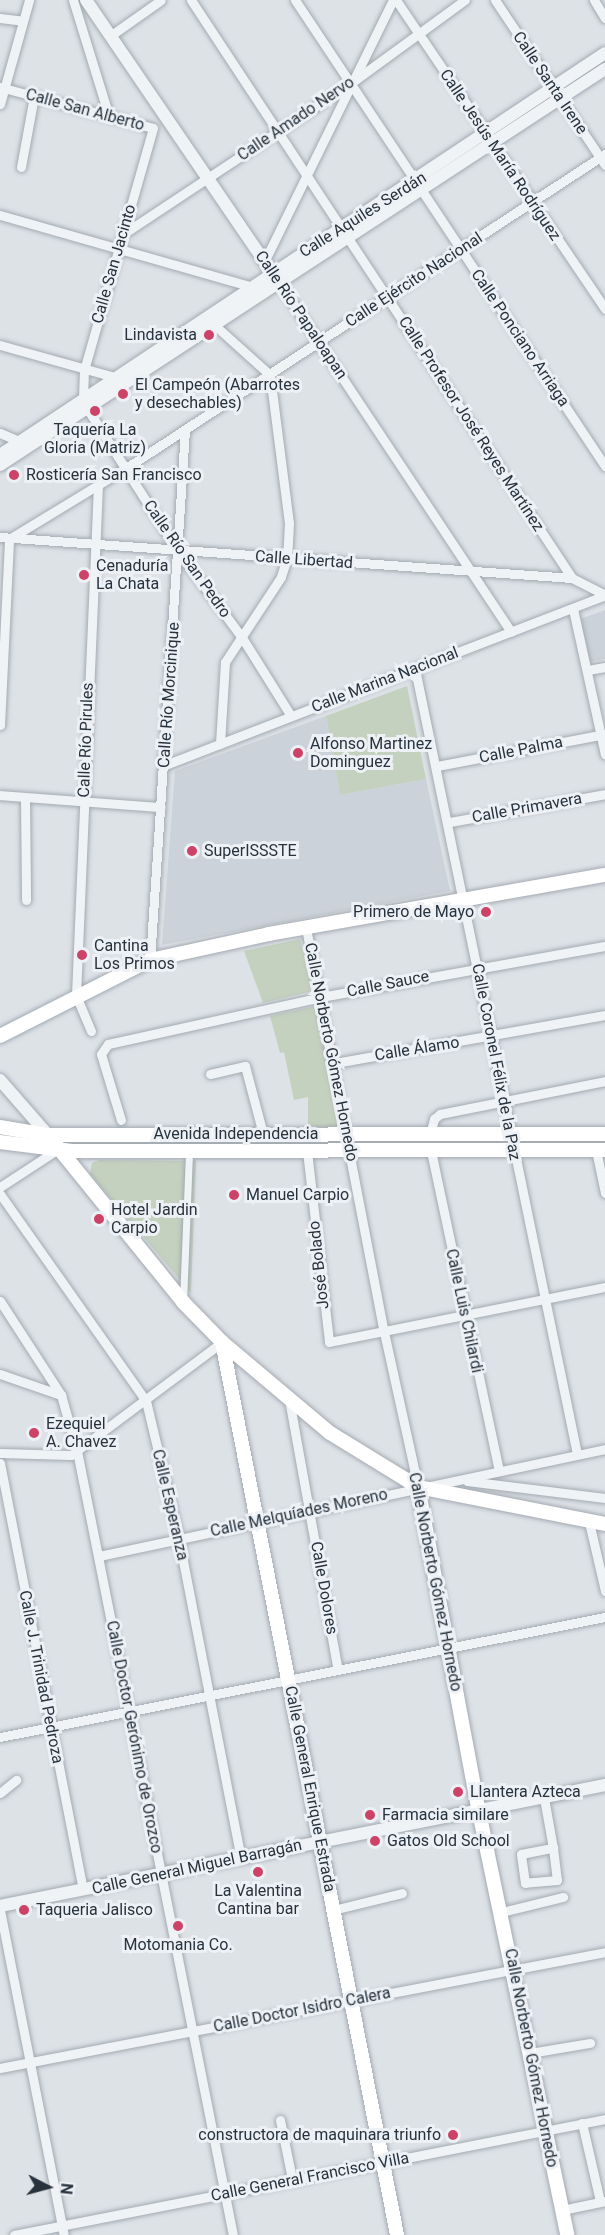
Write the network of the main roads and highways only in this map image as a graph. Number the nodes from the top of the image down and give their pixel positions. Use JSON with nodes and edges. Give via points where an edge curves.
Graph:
{"nodes":[{"id":1,"x":605,"y":875,"type":"edge"},
{"id":2,"x":0,"y":1036,"type":"edge"},
{"id":3,"x":0,"y":1127,"type":"edge"},
{"id":4,"x":605,"y":1134,"type":"edge"},
{"id":5,"x":48,"y":1135,"type":"junction"},
{"id":6,"x":0,"y":1142,"type":"edge"},
{"id":7,"x":58,"y":1149,"type":"junction"},
{"id":8,"x":600,"y":1150,"type":"edge"},
{"id":9,"x":222,"y":1342,"type":"junction"},
{"id":10,"x":418,"y":1486,"type":"junction"},
{"id":11,"x":605,"y":1524,"type":"edge"},
{"id":12,"x":397,"y":2235,"type":"edge"},
{"id":13,"x":567,"y":2235,"type":"edge"}],
"edges":[{"from":1,"to":2,"type":"main road","via":[[150,960]]},
{"from":3,"to":5,"type":"main road","name":"Avenida Independencia"},
{"from":4,"to":5,"type":"main road","name":"Avenida Independencia"},
{"from":5,"to":7,"type":"main road"},
{"from":6,"to":7,"type":"main road","name":"Avenida Independencia"},
{"from":7,"to":8,"type":"main road","name":"Avenida Independencia"},
{"from":7,"to":9,"type":"main road","via":[[183,1302]]},
{"from":9,"to":10,"type":"main road","via":[[330,1433]]},
{"from":9,"to":12,"type":"main road","name":"Calle General Enrique Estrada"},
{"from":10,"to":11,"type":"main road"},
{"from":10,"to":13,"type":"main road","name":"Calle Norberto Gómez Hornedo","via":[[479,1812]]}]}
